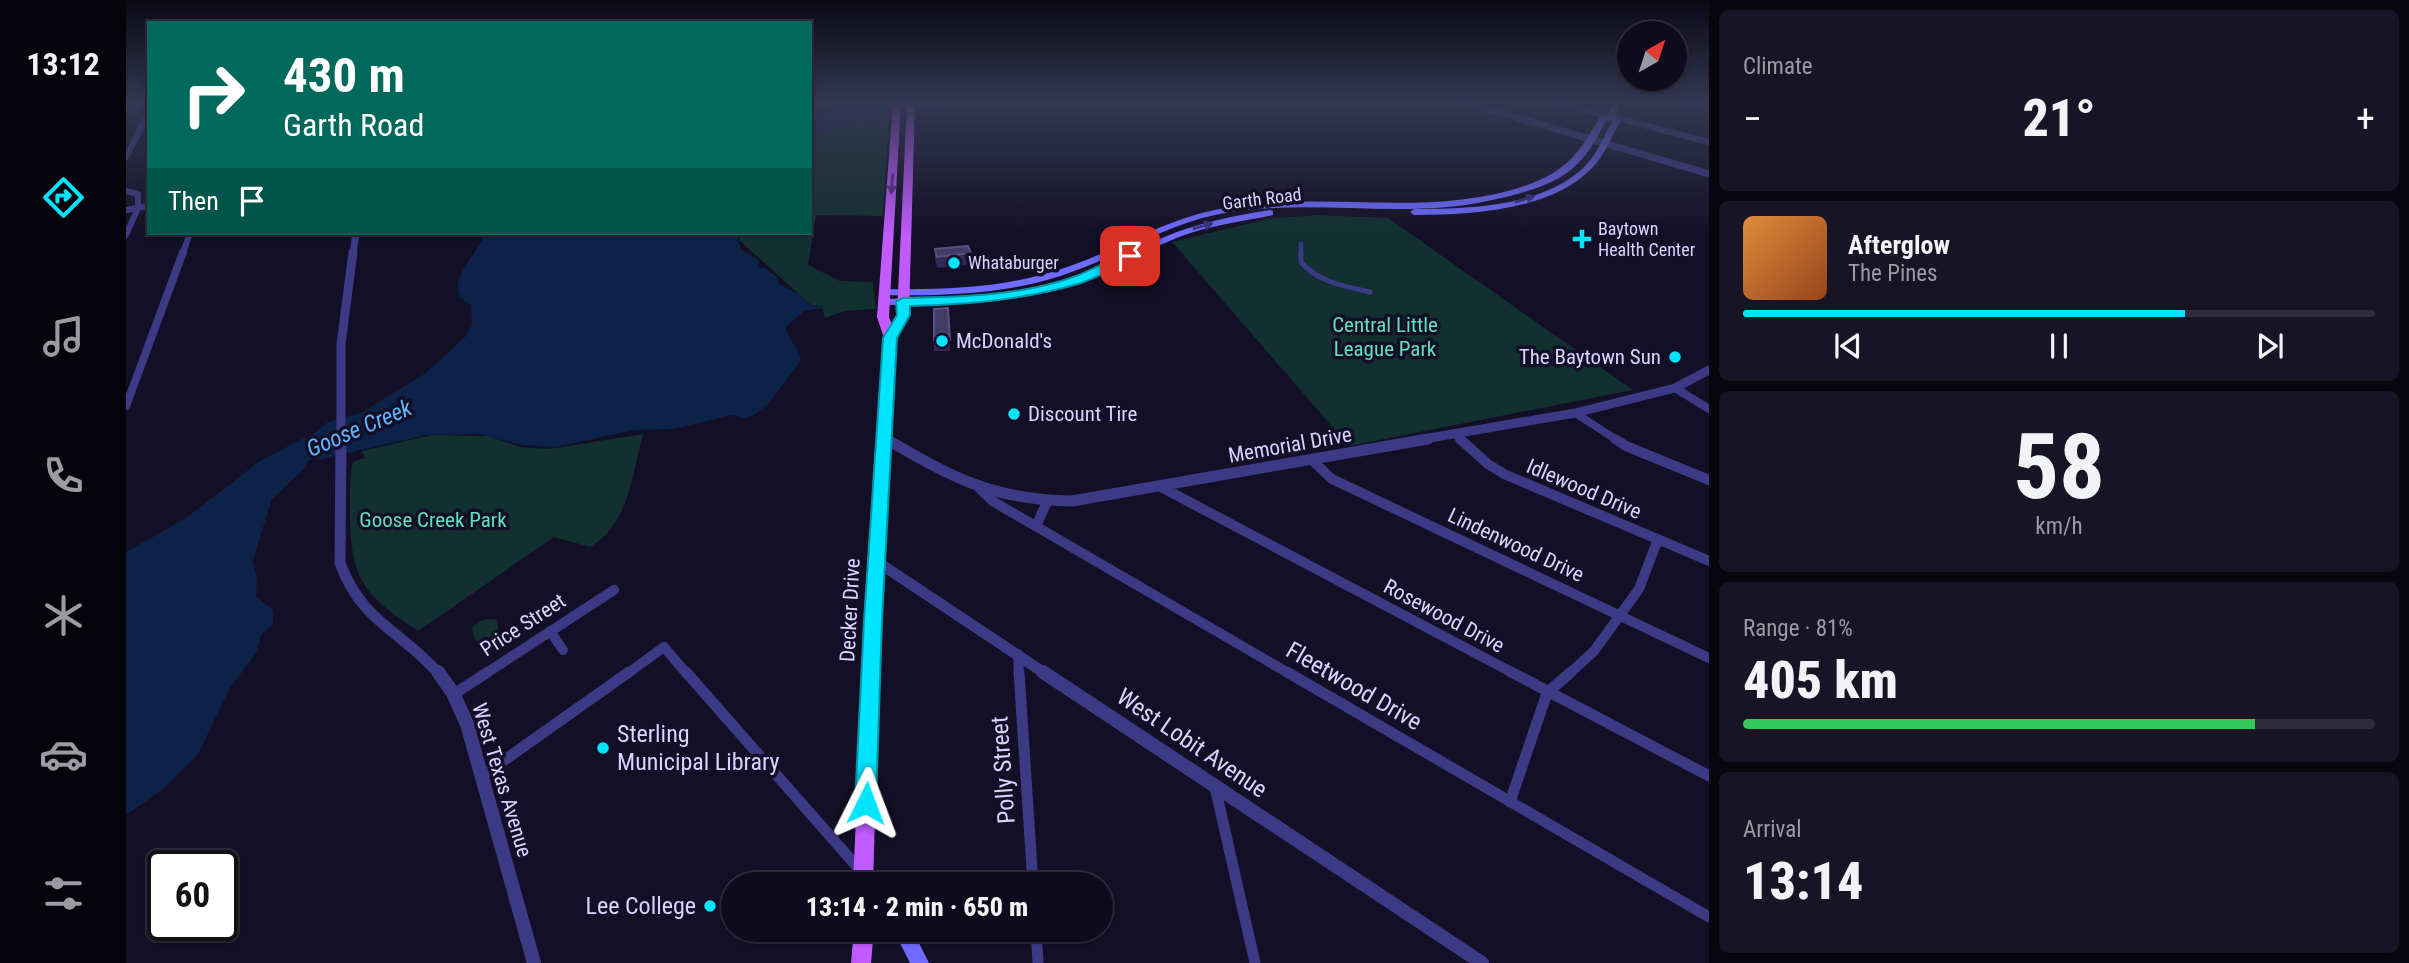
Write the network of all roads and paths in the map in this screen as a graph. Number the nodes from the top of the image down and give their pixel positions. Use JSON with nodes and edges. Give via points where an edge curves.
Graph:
{"nodes":[{"id":1,"x":894,"y":147,"type":"edge"},
{"id":2,"x":909,"y":147,"type":"edge"},
{"id":3,"x":1587,"y":147,"type":"edge"},
{"id":4,"x":1602,"y":147,"type":"edge"},
{"id":5,"x":1614,"y":147,"type":"edge"},
{"id":6,"x":1709,"y":174,"type":"edge"},
{"id":7,"x":1540,"y":183,"type":"junction"},
{"id":8,"x":1552,"y":190,"type":"junction"},
{"id":9,"x":126,"y":191,"type":"edge"},
{"id":10,"x":1475,"y":201,"type":"junction"},
{"id":11,"x":147,"y":206,"type":"edge"},
{"id":12,"x":1319,"y":206,"type":"junction"},
{"id":13,"x":138,"y":208,"type":"junction"},
{"id":14,"x":1488,"y":208,"type":"junction"},
{"id":15,"x":126,"y":210,"type":"edge"},
{"id":16,"x":1219,"y":212,"type":"junction"},
{"id":17,"x":1226,"y":220,"type":"junction"},
{"id":18,"x":1153,"y":233,"type":"junction"},
{"id":19,"x":126,"y":235,"type":"edge"},
{"id":20,"x":189,"y":235,"type":"edge"},
{"id":21,"x":356,"y":235,"type":"edge"},
{"id":22,"x":1164,"y":240,"type":"junction"},
{"id":23,"x":1301,"y":244,"type":"dead end"},
{"id":24,"x":1084,"y":265,"type":"junction"},
{"id":25,"x":1095,"y":273,"type":"junction"},
{"id":26,"x":1025,"y":288,"type":"junction"},
{"id":27,"x":1370,"y":292,"type":"dead end"},
{"id":28,"x":884,"y":297,"type":"junction"},
{"id":29,"x":903,"y":297,"type":"junction"},
{"id":30,"x":890,"y":338,"type":"junction"},
{"id":31,"x":1709,"y":370,"type":"edge"},
{"id":32,"x":1675,"y":388,"type":"junction"},
{"id":33,"x":126,"y":406,"type":"edge"},
{"id":34,"x":1709,"y":409,"type":"edge"},
{"id":35,"x":1575,"y":413,"type":"junction"},
{"id":36,"x":1455,"y":434,"type":"junction"},
{"id":37,"x":883,"y":437,"type":"junction"},
{"id":38,"x":1312,"y":460,"type":"junction"},
{"id":39,"x":1709,"y":480,"type":"edge"},
{"id":40,"x":1161,"y":487,"type":"junction"},
{"id":41,"x":980,"y":489,"type":"junction"},
{"id":42,"x":1047,"y":502,"type":"junction"},
{"id":43,"x":1036,"y":526,"type":"junction"},
{"id":44,"x":1658,"y":539,"type":"junction"},
{"id":45,"x":876,"y":561,"type":"junction"},
{"id":46,"x":1709,"y":561,"type":"edge"},
{"id":47,"x":614,"y":590,"type":"dead end"},
{"id":48,"x":1621,"y":615,"type":"junction"},
{"id":49,"x":550,"y":631,"type":"junction"},
{"id":50,"x":563,"y":650,"type":"dead end"},
{"id":51,"x":1018,"y":654,"type":"junction"},
{"id":52,"x":1709,"y":658,"type":"edge"},
{"id":53,"x":1547,"y":693,"type":"junction"},
{"id":54,"x":454,"y":694,"type":"junction"},
{"id":55,"x":482,"y":776,"type":"junction"},
{"id":56,"x":1709,"y":776,"type":"edge"},
{"id":57,"x":1215,"y":786,"type":"junction"},
{"id":58,"x":1510,"y":802,"type":"junction"},
{"id":59,"x":859,"y":872,"type":"edge"},
{"id":60,"x":866,"y":872,"type":"edge"},
{"id":61,"x":1032,"y":872,"type":"edge"},
{"id":62,"x":1709,"y":917,"type":"edge"},
{"id":63,"x":863,"y":942,"type":"edge"},
{"id":64,"x":909,"y":942,"type":"edge"},
{"id":65,"x":1037,"y":942,"type":"edge"},
{"id":66,"x":534,"y":963,"type":"edge"},
{"id":67,"x":861,"y":963,"type":"edge"},
{"id":68,"x":920,"y":963,"type":"edge"},
{"id":69,"x":1038,"y":963,"type":"edge"},
{"id":70,"x":1255,"y":963,"type":"edge"},
{"id":71,"x":1482,"y":963,"type":"edge"}],
"edges":[{"from":1,"to":28,"type":"main road","name":"Decker Drive","one_way":true},
{"from":2,"to":29,"type":"main road","name":"Decker Drive"},
{"from":3,"to":7,"type":"main road","name":"Garth Road","via":[[1572,167]]},
{"from":4,"to":8,"type":"main road","name":"Garth Road","via":[[1588,169]]},
{"from":5,"to":6,"type":"street"},
{"from":7,"to":8,"type":"main road"},
{"from":7,"to":10,"type":"main road","name":"Garth Road"},
{"from":14,"to":8,"type":"main road","name":"Garth Road","one_way":true},
{"from":9,"to":13,"type":"street","via":[[138,194]]},
{"from":10,"to":12,"type":"main road","name":"Garth Road"},
{"from":10,"to":14,"type":"main road"},
{"from":11,"to":13,"type":"street"},
{"from":12,"to":14,"type":"main road","name":"Garth Road","via":[[1437,213]]},
{"from":12,"to":16,"type":"main road","name":"Garth Road","via":[[1294,202]]},
{"from":12,"to":17,"type":"main road","name":"Garth Road"},
{"from":13,"to":15,"type":"street"},
{"from":13,"to":19,"type":"street"},
{"from":16,"to":17,"type":"main road"},
{"from":16,"to":18,"type":"main road","name":"Garth Road"},
{"from":22,"to":17,"type":"main road","name":"Garth Road","one_way":true},
{"from":18,"to":22,"type":"main road"},
{"from":18,"to":24,"type":"main road","name":"Garth Road"},
{"from":20,"to":33,"type":"street"},
{"from":21,"to":54,"type":"street","name":"West Texas Avenue","via":[[341,344],[340,563],[353,594],[377,621],[421,652]]},
{"from":22,"to":25,"type":"main road","name":"Garth Road"},
{"from":23,"to":27,"type":"street","via":[[1301,262],[1310,273]]},
{"from":24,"to":25,"type":"main road"},
{"from":24,"to":26,"type":"main road","name":"Garth Road"},
{"from":25,"to":26,"type":"main road","name":"Garth Road"},
{"from":26,"to":29,"type":"main road","name":"Garth Road"},
{"from":28,"to":29,"type":"main road","name":"Garth Road"},
{"from":28,"to":30,"type":"main road","name":"Decker Drive","via":[[883,317]]},
{"from":29,"to":30,"type":"main road","name":"Decker Drive","via":[[903,315]]},
{"from":30,"to":37,"type":"main road","name":"Decker Drive"},
{"from":31,"to":32,"type":"street","name":"Memorial Drive"},
{"from":32,"to":34,"type":"street"},
{"from":32,"to":35,"type":"street","name":"Memorial Drive"},
{"from":35,"to":36,"type":"street","name":"Memorial Drive"},
{"from":35,"to":39,"type":"street","via":[[1626,446]]},
{"from":36,"to":38,"type":"street","name":"Memorial Drive"},
{"from":36,"to":44,"type":"street","name":"Idlewood Drive","via":[[1504,474]]},
{"from":37,"to":41,"type":"street","name":"Memorial Drive"},
{"from":37,"to":45,"type":"main road","name":"Decker Drive"},
{"from":38,"to":40,"type":"street","name":"Memorial Drive"},
{"from":38,"to":48,"type":"street","name":"Lindenwood Drive","via":[[1332,479]]},
{"from":40,"to":42,"type":"street","name":"Memorial Drive"},
{"from":40,"to":53,"type":"street","name":"Rosewood Drive"},
{"from":41,"to":42,"type":"street","name":"Memorial Drive"},
{"from":41,"to":43,"type":"street","name":"Fleetwood Drive"},
{"from":42,"to":43,"type":"street"},
{"from":43,"to":58,"type":"street","name":"Fleetwood Drive"},
{"from":44,"to":46,"type":"street","name":"Idlewood Drive"},
{"from":44,"to":48,"type":"street","via":[[1639,589]]},
{"from":45,"to":51,"type":"street","name":"West Lobit Avenue"},
{"from":45,"to":60,"type":"main road","name":"Decker Drive"},
{"from":47,"to":49,"type":"street","name":"Price Street"},
{"from":48,"to":52,"type":"street","name":"Lindenwood Drive"},
{"from":48,"to":53,"type":"street","via":[[1594,651]]},
{"from":49,"to":50,"type":"street"},
{"from":49,"to":54,"type":"street","name":"Price Street"},
{"from":51,"to":57,"type":"street","name":"West Lobit Avenue"},
{"from":51,"to":61,"type":"street","name":"Polly Street"},
{"from":53,"to":56,"type":"street","name":"Rosewood Drive"},
{"from":53,"to":58,"type":"street"},
{"from":54,"to":55,"type":"street","name":"West Texas Avenue","via":[[474,741]]},
{"from":55,"to":59,"type":"street","via":[[664,647]]},
{"from":55,"to":66,"type":"street","name":"West Texas Avenue"},
{"from":57,"to":70,"type":"street"},
{"from":57,"to":71,"type":"street","name":"West Lobit Avenue"},
{"from":58,"to":62,"type":"street","name":"Fleetwood Drive"},
{"from":63,"to":67,"type":"main road"},
{"from":64,"to":68,"type":"main road"},
{"from":65,"to":69,"type":"street"}]}
